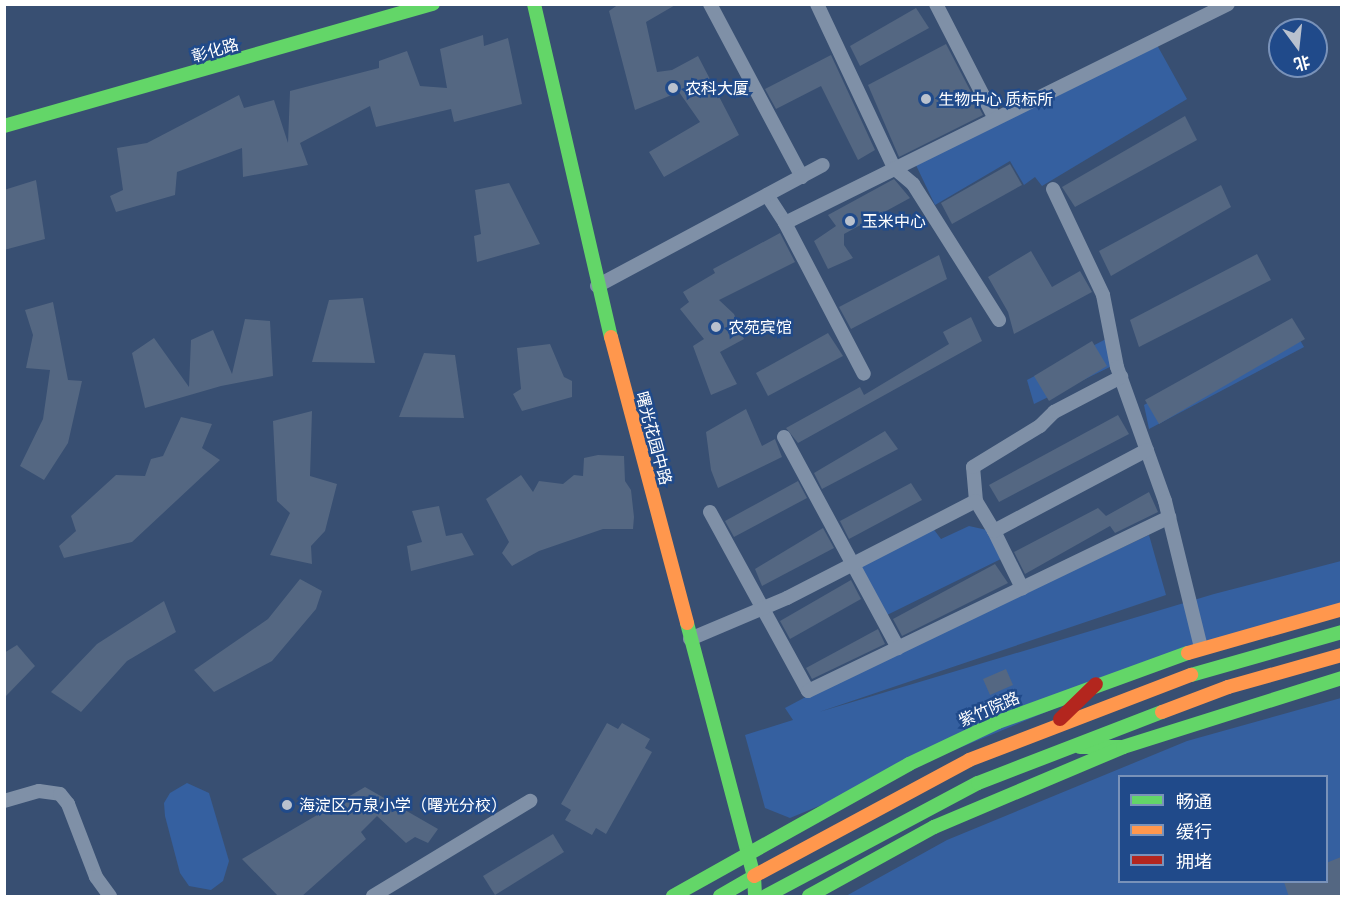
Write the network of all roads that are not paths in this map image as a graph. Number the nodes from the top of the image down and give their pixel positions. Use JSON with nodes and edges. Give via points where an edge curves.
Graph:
{"nodes":[{"id":1,"x":433,"y":4,"type":"edge"},
{"id":2,"x":534,"y":4,"type":"edge"},
{"id":3,"x":711,"y":4,"type":"edge"},
{"id":4,"x":817,"y":4,"type":"edge"},
{"id":5,"x":936,"y":4,"type":"edge"},
{"id":6,"x":1228,"y":4,"type":"edge"},
{"id":7,"x":995,"y":119,"type":"junction"},
{"id":8,"x":4,"y":126,"type":"edge"},
{"id":9,"x":824,"y":165,"type":"dead end"},
{"id":10,"x":894,"y":168,"type":"junction"},
{"id":11,"x":802,"y":177,"type":"junction"},
{"id":12,"x":1053,"y":189,"type":"dead end"},
{"id":13,"x":767,"y":195,"type":"junction"},
{"id":14,"x":785,"y":223,"type":"junction"},
{"id":15,"x":597,"y":286,"type":"junction"},
{"id":16,"x":999,"y":320,"type":"dead end"},
{"id":17,"x":864,"y":374,"type":"dead end"},
{"id":18,"x":1121,"y":377,"type":"junction"},
{"id":19,"x":784,"y":437,"type":"dead end"},
{"id":20,"x":1147,"y":450,"type":"junction"},
{"id":21,"x":976,"y":501,"type":"junction"},
{"id":22,"x":710,"y":512,"type":"dead end"},
{"id":23,"x":1169,"y":517,"type":"junction"},
{"id":24,"x":994,"y":531,"type":"junction"},
{"id":25,"x":851,"y":563,"type":"junction"},
{"id":26,"x":1022,"y":588,"type":"junction"},
{"id":27,"x":762,"y":608,"type":"junction"},
{"id":28,"x":1341,"y":609,"type":"edge"},
{"id":29,"x":1341,"y":632,"type":"edge"},
{"id":30,"x":690,"y":639,"type":"junction"},
{"id":31,"x":898,"y":648,"type":"junction"},
{"id":32,"x":1201,"y":648,"type":"junction"},
{"id":33,"x":1341,"y":655,"type":"edge"},
{"id":34,"x":1341,"y":678,"type":"edge"},
{"id":35,"x":1096,"y":684,"type":"junction"},
{"id":36,"x":1054,"y":725,"type":"junction"},
{"id":37,"x":1064,"y":747,"type":"junction"},
{"id":38,"x":1123,"y":747,"type":"junction"},
{"id":39,"x":4,"y":801,"type":"edge"},
{"id":40,"x":530,"y":801,"type":"dead end"},
{"id":41,"x":746,"y":852,"type":"junction"},
{"id":42,"x":754,"y":876,"type":"junction"},
{"id":43,"x":770,"y":896,"type":"edge"},
{"id":44,"x":110,"y":897,"type":"edge"},
{"id":45,"x":373,"y":897,"type":"edge"},
{"id":46,"x":673,"y":897,"type":"edge"},
{"id":47,"x":720,"y":897,"type":"edge"},
{"id":48,"x":755,"y":897,"type":"edge"},
{"id":49,"x":809,"y":897,"type":"edge"}],
"edges":[{"from":1,"to":8,"type":"main road","name":"彰化路"},
{"from":2,"to":15,"type":"main road","name":"曙光花园中路"},
{"from":3,"to":11,"type":"street"},
{"from":4,"to":10,"type":"street"},
{"from":5,"to":7,"type":"street"},
{"from":6,"to":7,"type":"street"},
{"from":7,"to":10,"type":"street"},
{"from":9,"to":11,"type":"street"},
{"from":10,"to":14,"type":"street"},
{"from":10,"to":16,"type":"street","via":[[920,194]]},
{"from":11,"to":13,"type":"street"},
{"from":12,"to":18,"type":"street","via":[[1102,295]]},
{"from":13,"to":14,"type":"street"},
{"from":13,"to":15,"type":"street"},
{"from":14,"to":17,"type":"street"},
{"from":15,"to":30,"type":"main road","name":"曙光花园中路"},
{"from":18,"to":20,"type":"street"},
{"from":18,"to":21,"type":"street","via":[[1054,412],[1040,426],[973,467]]},
{"from":19,"to":25,"type":"street"},
{"from":20,"to":23,"type":"street"},
{"from":20,"to":24,"type":"street"},
{"from":21,"to":24,"type":"street"},
{"from":21,"to":25,"type":"street"},
{"from":22,"to":27,"type":"street"},
{"from":23,"to":26,"type":"street"},
{"from":23,"to":32,"type":"street"},
{"from":24,"to":26,"type":"street"},
{"from":25,"to":27,"type":"street"},
{"from":25,"to":31,"type":"street"},
{"from":26,"to":31,"type":"street"},
{"from":27,"to":30,"type":"street"},
{"from":27,"to":31,"type":"street","via":[[808,691]]},
{"from":28,"to":32,"type":"main road","name":"紫竹院路"},
{"from":29,"to":36,"type":"main road","via":[[1220,664]]},
{"from":30,"to":41,"type":"main road","name":"曙光花园中路"},
{"from":32,"to":35,"type":"main road","name":"紫竹院路"},
{"from":33,"to":37,"type":"main road","via":[[1228,687]]},
{"from":34,"to":38,"type":"main road"},
{"from":35,"to":36,"type":"main road"},
{"from":35,"to":41,"type":"main road","name":"紫竹院路","via":[[998,722],[909,764]]},
{"from":36,"to":42,"type":"main road","via":[[901,794]]},
{"from":37,"to":38,"type":"main road"},
{"from":37,"to":43,"type":"main road","via":[[978,783]]},
{"from":38,"to":49,"type":"main road","via":[[934,827]]},
{"from":39,"to":44,"type":"street","via":[[39,791],[60,794],[68,804],[96,877]]},
{"from":40,"to":45,"type":"street"},
{"from":41,"to":42,"type":"main road","name":"曙光花园中路"},
{"from":41,"to":46,"type":"main road","name":"紫竹院路"},
{"from":42,"to":43,"type":"main road"},
{"from":42,"to":47,"type":"main road"},
{"from":42,"to":48,"type":"main road"}]}
